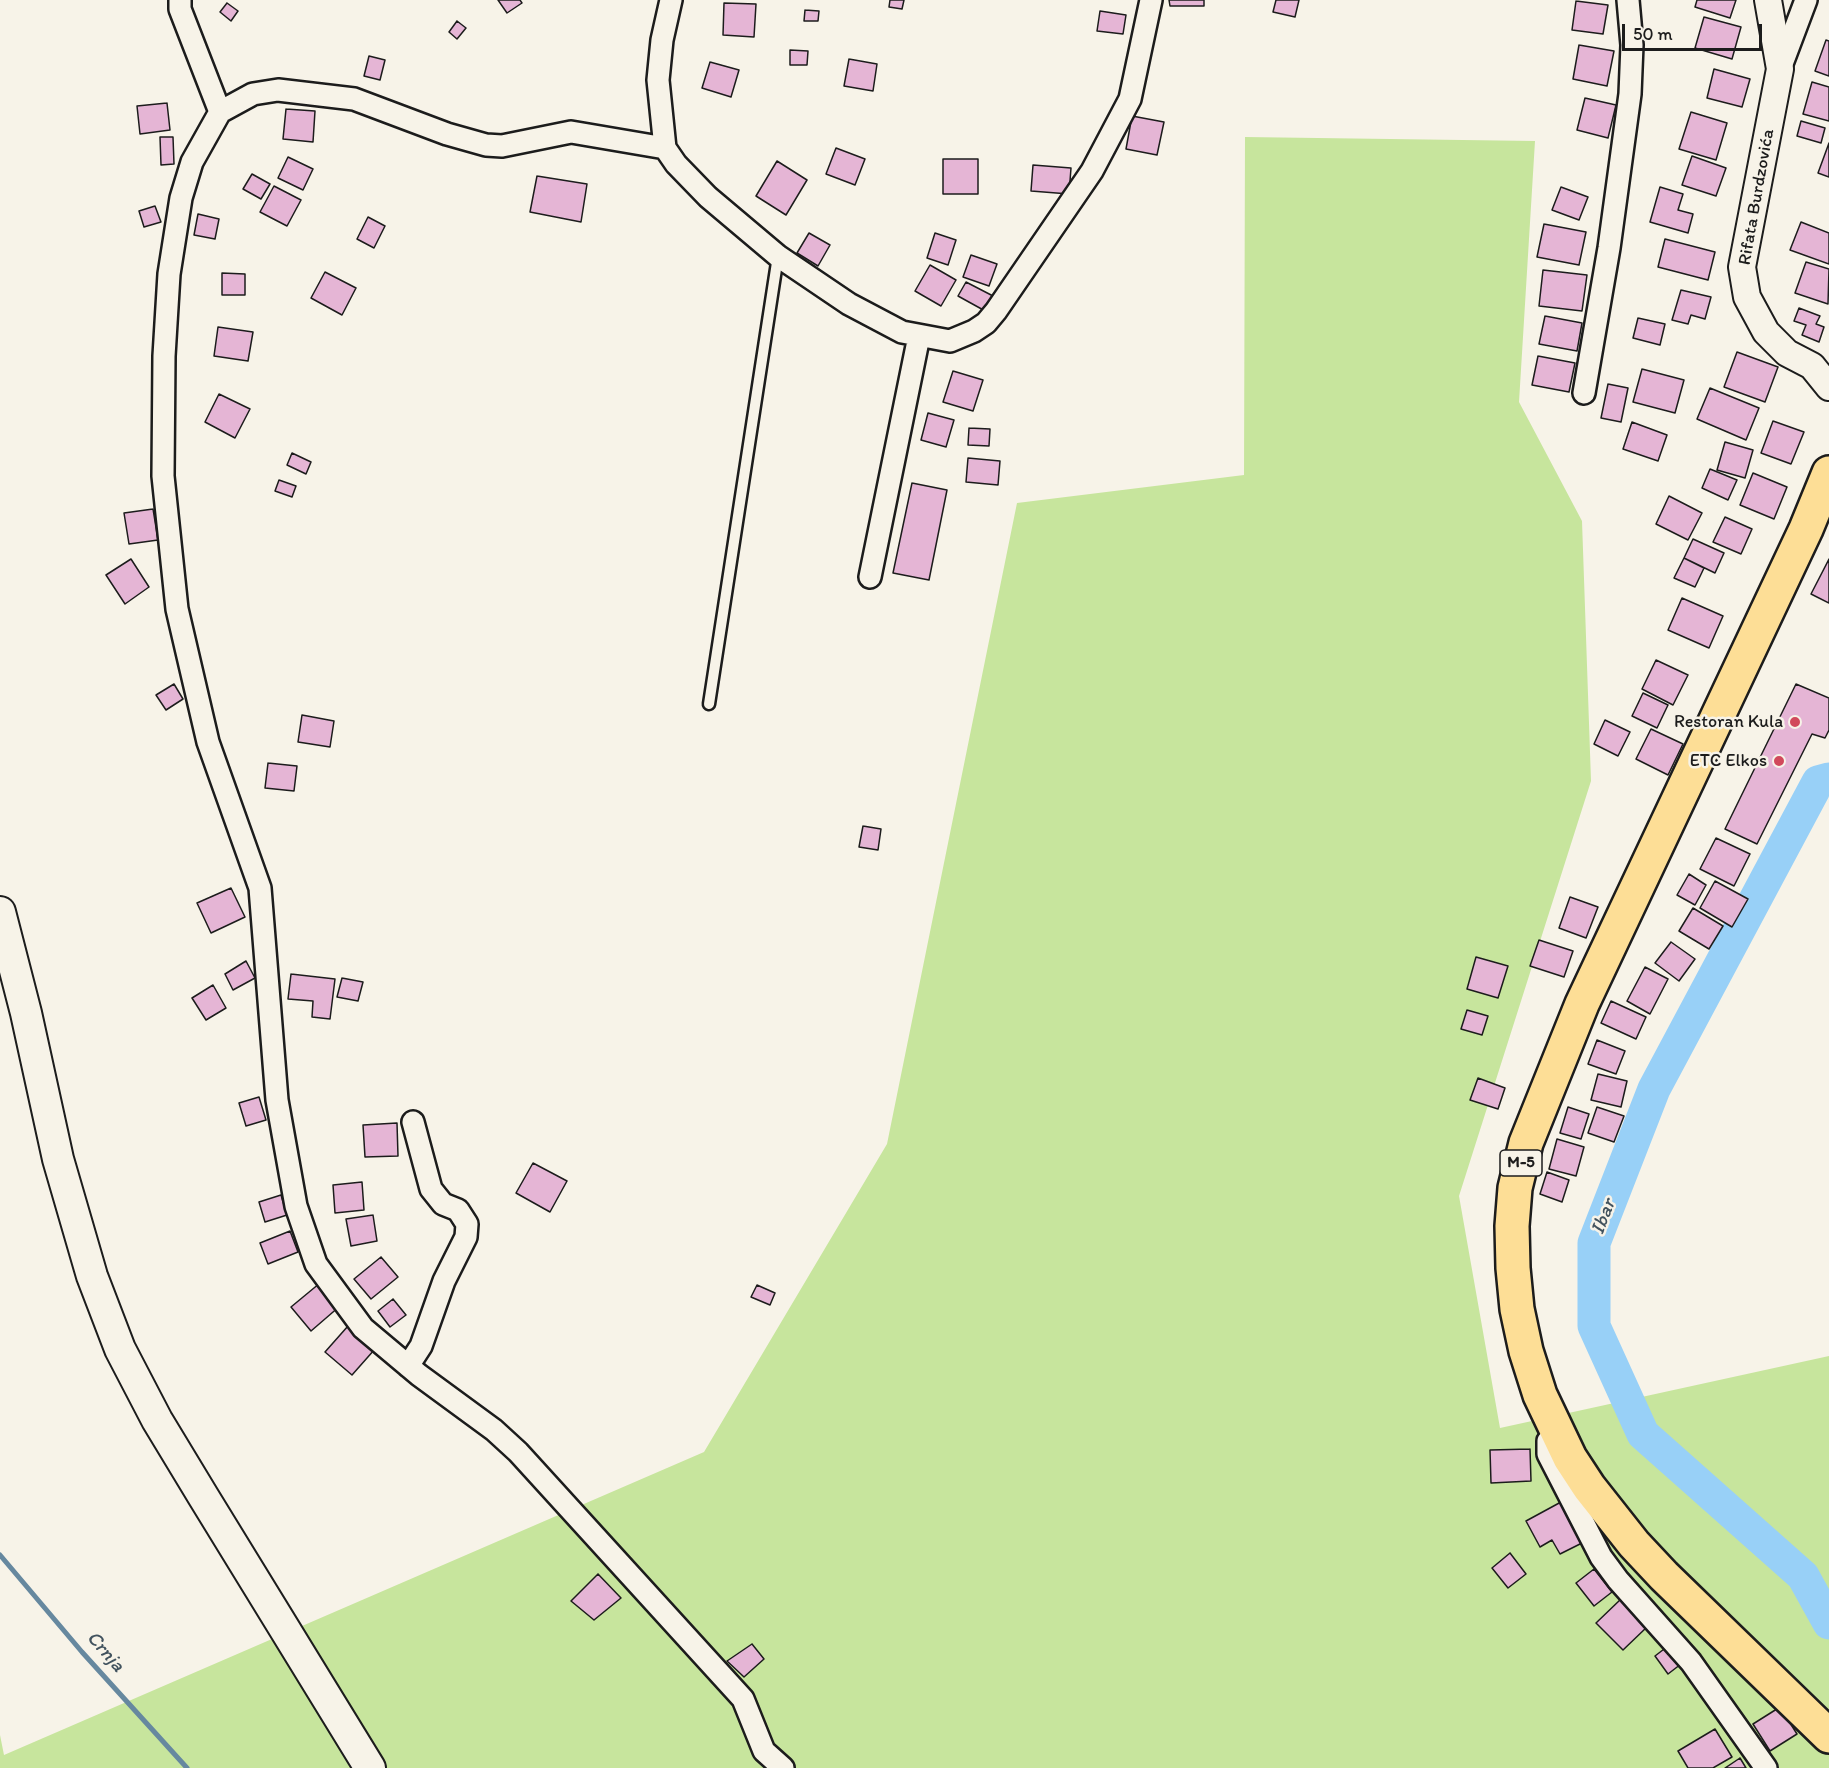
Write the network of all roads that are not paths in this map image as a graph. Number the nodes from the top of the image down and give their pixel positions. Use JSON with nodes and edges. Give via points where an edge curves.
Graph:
{"nodes":[{"id":1,"x":180,"y":0,"type":"edge"},
{"id":2,"x":671,"y":0,"type":"edge"},
{"id":3,"x":1151,"y":0,"type":"edge"},
{"id":4,"x":1628,"y":0,"type":"edge"},
{"id":5,"x":1767,"y":0,"type":"edge"},
{"id":6,"x":1806,"y":0,"type":"edge"},
{"id":7,"x":1780,"y":69,"type":"junction"},
{"id":8,"x":220,"y":112,"type":"junction"},
{"id":9,"x":665,"y":148,"type":"junction"},
{"id":10,"x":778,"y":256,"type":"junction"},
{"id":11,"x":918,"y":336,"type":"junction"},
{"id":12,"x":1821,"y":366,"type":"edge"},
{"id":13,"x":1829,"y":387,"type":"edge"},
{"id":14,"x":1584,"y":393,"type":"dead end"},
{"id":15,"x":1829,"y":473,"type":"edge"},
{"id":16,"x":870,"y":577,"type":"dead end"},
{"id":17,"x":709,"y":704,"type":"dead end"},
{"id":18,"x":0,"y":912,"type":"edge"},
{"id":19,"x":413,"y":1122,"type":"dead end"},
{"id":20,"x":408,"y":1366,"type":"junction"},
{"id":21,"x":1557,"y":1433,"type":"junction"},
{"id":22,"x":1829,"y":1736,"type":"edge"},
{"id":23,"x":370,"y":1768,"type":"edge"},
{"id":24,"x":783,"y":1768,"type":"edge"},
{"id":25,"x":1766,"y":1768,"type":"edge"}],
"edges":[{"from":1,"to":8,"type":"street","via":[[180,9]]},
{"from":2,"to":9,"type":"street","via":[[658,80]]},
{"from":3,"to":11,"type":"street","via":[[1130,99],[1092,171],[1002,302],[974,331],[950,341]]},
{"from":4,"to":14,"type":"street","via":[[1632,45],[1630,94]]},
{"from":5,"to":7,"type":"street","name":"Rifata Burdzovića"},
{"from":6,"to":7,"type":"street"},
{"from":7,"to":12,"type":"street","name":"Rifata Burdzovića","via":[[1742,267],[1747,297],[1766,332],[1787,353]]},
{"from":8,"to":9,"type":"street","via":[[253,94],[278,90],[354,99],[486,145],[502,146],[571,132]]},
{"from":8,"to":20,"type":"street","via":[[192,162],[181,198],[169,274],[163,476],[177,609],[208,742],[260,888],[277,1100],[296,1206],[316,1264],[363,1328]]},
{"from":9,"to":10,"type":"street","via":[[708,198]]},
{"from":10,"to":11,"type":"street","via":[[849,304]]},
{"from":10,"to":17,"type":"lane"},
{"from":11,"to":16,"type":"street"},
{"from":12,"to":13,"type":"street","name":"Rifata Burdzovića"},
{"from":15,"to":21,"type":"main road","number":"M-5","via":[[1582,1004],[1526,1143],[1515,1188],[1512,1226],[1515,1288],[1526,1351]]},
{"from":18,"to":23,"type":"main road","via":[[58,1159],[92,1276],[120,1349],[157,1420]]},
{"from":19,"to":20,"type":"street","via":[[431,1189],[443,1204],[458,1210],[466,1224],[466,1237],[444,1281],[421,1346]]},
{"from":20,"to":24,"type":"street","via":[[518,1452],[743,1699],[764,1751]]},
{"from":21,"to":22,"type":"main road","number":"M-5","via":[[1589,1487],[1634,1544]]},
{"from":21,"to":25,"type":"street","via":[[1548,1441],[1548,1454],[1601,1557],[1691,1662]]}]}
